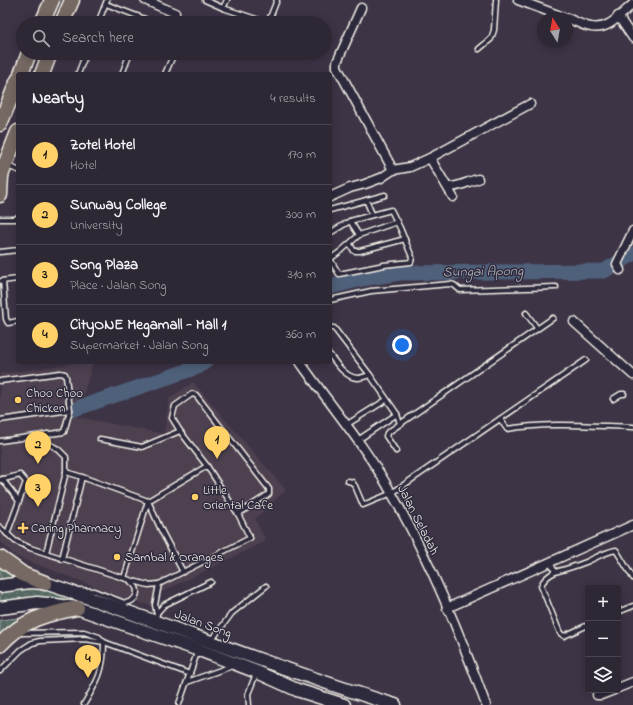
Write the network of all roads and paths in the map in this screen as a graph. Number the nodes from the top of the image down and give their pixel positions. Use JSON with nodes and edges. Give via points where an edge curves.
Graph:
{"nodes":[{"id":1,"x":52,"y":0,"type":"edge"},
{"id":2,"x":72,"y":0,"type":"edge"},
{"id":3,"x":146,"y":0,"type":"edge"},
{"id":4,"x":205,"y":0,"type":"edge"},
{"id":5,"x":227,"y":0,"type":"edge"},
{"id":6,"x":277,"y":0,"type":"edge"},
{"id":7,"x":496,"y":0,"type":"edge"},
{"id":8,"x":518,"y":0,"type":"edge"},
{"id":9,"x":107,"y":2,"type":"edge"},
{"id":10,"x":633,"y":4,"type":"edge"},
{"id":11,"x":223,"y":8,"type":"junction"},
{"id":12,"x":361,"y":8,"type":"dead end"},
{"id":13,"x":550,"y":12,"type":"edge"},
{"id":14,"x":175,"y":13,"type":"dead end"},
{"id":15,"x":45,"y":16,"type":"edge"},
{"id":16,"x":65,"y":16,"type":"edge"},
{"id":17,"x":101,"y":16,"type":"edge"},
{"id":18,"x":134,"y":16,"type":"edge"},
{"id":19,"x":248,"y":16,"type":"edge"},
{"id":20,"x":271,"y":16,"type":"edge"},
{"id":21,"x":618,"y":16,"type":"junction"},
{"id":22,"x":573,"y":21,"type":"edge"},
{"id":23,"x":633,"y":38,"type":"edge"},
{"id":24,"x":479,"y":49,"type":"dead end"},
{"id":25,"x":26,"y":60,"type":"edge"},
{"id":26,"x":47,"y":60,"type":"edge"},
{"id":27,"x":83,"y":60,"type":"edge"},
{"id":28,"x":127,"y":60,"type":"edge"},
{"id":29,"x":171,"y":60,"type":"edge"},
{"id":30,"x":22,"y":72,"type":"edge"},
{"id":31,"x":43,"y":72,"type":"edge"},
{"id":32,"x":79,"y":72,"type":"edge"},
{"id":33,"x":123,"y":72,"type":"edge"},
{"id":34,"x":166,"y":72,"type":"edge"},
{"id":35,"x":16,"y":85,"type":"edge"},
{"id":36,"x":530,"y":104,"type":"dead end"},
{"id":37,"x":0,"y":124,"type":"edge"},
{"id":38,"x":14,"y":151,"type":"edge"},
{"id":39,"x":430,"y":158,"type":"junction"},
{"id":40,"x":16,"y":170,"type":"edge"},
{"id":41,"x":393,"y":170,"type":"junction"},
{"id":42,"x":2,"y":173,"type":"edge"},
{"id":43,"x":478,"y":179,"type":"dead end"},
{"id":44,"x":448,"y":187,"type":"junction"},
{"id":45,"x":0,"y":195,"type":"edge"},
{"id":46,"x":385,"y":195,"type":"dead end"},
{"id":47,"x":332,"y":196,"type":"edge"},
{"id":48,"x":453,"y":197,"type":"dead end"},
{"id":49,"x":366,"y":200,"type":"junction"},
{"id":50,"x":332,"y":209,"type":"edge"},
{"id":51,"x":372,"y":214,"type":"junction"},
{"id":52,"x":16,"y":218,"type":"edge"},
{"id":53,"x":0,"y":219,"type":"edge"},
{"id":54,"x":350,"y":220,"type":"junction"},
{"id":55,"x":397,"y":222,"type":"junction"},
{"id":56,"x":633,"y":231,"type":"edge"},
{"id":57,"x":332,"y":232,"type":"edge"},
{"id":58,"x":359,"y":235,"type":"junction"},
{"id":59,"x":405,"y":239,"type":"junction"},
{"id":60,"x":350,"y":244,"type":"junction"},
{"id":61,"x":16,"y":250,"type":"edge"},
{"id":62,"x":0,"y":252,"type":"edge"},
{"id":63,"x":332,"y":258,"type":"edge"},
{"id":64,"x":332,"y":262,"type":"edge"},
{"id":65,"x":618,"y":267,"type":"dead end"},
{"id":66,"x":16,"y":279,"type":"edge"},
{"id":67,"x":1,"y":281,"type":"edge"},
{"id":68,"x":556,"y":287,"type":"dead end"},
{"id":69,"x":332,"y":300,"type":"edge"},
{"id":70,"x":526,"y":313,"type":"dead end"},
{"id":71,"x":553,"y":318,"type":"dead end"},
{"id":72,"x":16,"y":321,"type":"edge"},
{"id":73,"x":574,"y":322,"type":"dead end"},
{"id":74,"x":332,"y":328,"type":"edge"},
{"id":75,"x":537,"y":328,"type":"junction"},
{"id":76,"x":332,"y":358,"type":"edge"},
{"id":77,"x":586,"y":360,"type":"dead end"},
{"id":78,"x":301,"y":364,"type":"edge"},
{"id":79,"x":370,"y":375,"type":"junction"},
{"id":80,"x":633,"y":375,"type":"edge"},
{"id":81,"x":0,"y":381,"type":"edge"},
{"id":82,"x":624,"y":394,"type":"dead end"},
{"id":83,"x":613,"y":399,"type":"dead end"},
{"id":84,"x":386,"y":400,"type":"junction"},
{"id":85,"x":70,"y":410,"type":"junction"},
{"id":86,"x":397,"y":414,"type":"junction"},
{"id":87,"x":500,"y":419,"type":"junction"},
{"id":88,"x":0,"y":420,"type":"edge"},
{"id":89,"x":400,"y":424,"type":"junction"},
{"id":90,"x":346,"y":425,"type":"junction"},
{"id":91,"x":633,"y":427,"type":"edge"},
{"id":92,"x":180,"y":431,"type":"junction"},
{"id":93,"x":47,"y":434,"type":"junction"},
{"id":94,"x":100,"y":439,"type":"dead end"},
{"id":95,"x":358,"y":440,"type":"junction"},
{"id":96,"x":0,"y":441,"type":"edge"},
{"id":97,"x":396,"y":451,"type":"dead end"},
{"id":98,"x":207,"y":466,"type":"junction"},
{"id":99,"x":66,"y":472,"type":"junction"},
{"id":100,"x":82,"y":477,"type":"junction"},
{"id":101,"x":1,"y":480,"type":"edge"},
{"id":102,"x":348,"y":481,"type":"dead end"},
{"id":103,"x":392,"y":493,"type":"junction"},
{"id":104,"x":19,"y":501,"type":"junction"},
{"id":105,"x":148,"y":501,"type":"junction"},
{"id":106,"x":238,"y":514,"type":"junction"},
{"id":107,"x":633,"y":525,"type":"edge"},
{"id":108,"x":0,"y":527,"type":"edge"},
{"id":109,"x":7,"y":534,"type":"junction"},
{"id":110,"x":46,"y":553,"type":"junction"},
{"id":111,"x":0,"y":558,"type":"edge"},
{"id":112,"x":62,"y":559,"type":"junction"},
{"id":113,"x":549,"y":562,"type":"junction"},
{"id":114,"x":183,"y":572,"type":"junction"},
{"id":115,"x":555,"y":572,"type":"junction"},
{"id":116,"x":124,"y":578,"type":"junction"},
{"id":117,"x":633,"y":578,"type":"edge"},
{"id":118,"x":130,"y":580,"type":"junction"},
{"id":119,"x":211,"y":582,"type":"dead end"},
{"id":120,"x":45,"y":583,"type":"junction"},
{"id":121,"x":159,"y":584,"type":"junction"},
{"id":122,"x":0,"y":586,"type":"edge"},
{"id":123,"x":266,"y":586,"type":"dead end"},
{"id":124,"x":65,"y":589,"type":"junction"},
{"id":125,"x":633,"y":606,"type":"edge"},
{"id":126,"x":0,"y":608,"type":"edge"},
{"id":127,"x":77,"y":608,"type":"junction"},
{"id":128,"x":447,"y":608,"type":"junction"},
{"id":129,"x":621,"y":611,"type":"edge"},
{"id":130,"x":159,"y":618,"type":"junction"},
{"id":131,"x":585,"y":626,"type":"edge"},
{"id":132,"x":12,"y":634,"type":"junction"},
{"id":133,"x":211,"y":641,"type":"junction"},
{"id":134,"x":104,"y":642,"type":"junction"},
{"id":135,"x":0,"y":645,"type":"edge"},
{"id":136,"x":199,"y":650,"type":"junction"},
{"id":137,"x":236,"y":664,"type":"junction"},
{"id":138,"x":0,"y":671,"type":"edge"},
{"id":139,"x":257,"y":672,"type":"junction"},
{"id":140,"x":190,"y":674,"type":"junction"},
{"id":141,"x":187,"y":682,"type":"junction"},
{"id":142,"x":633,"y":682,"type":"edge"},
{"id":143,"x":621,"y":687,"type":"edge"},
{"id":144,"x":606,"y":693,"type":"edge"},
{"id":145,"x":597,"y":695,"type":"dead end"},
{"id":146,"x":84,"y":704,"type":"edge"},
{"id":147,"x":179,"y":704,"type":"edge"},
{"id":148,"x":249,"y":705,"type":"edge"},
{"id":149,"x":344,"y":705,"type":"edge"},
{"id":150,"x":395,"y":705,"type":"edge"},
{"id":151,"x":486,"y":705,"type":"edge"}],
"edges":[{"from":1,"to":15,"type":"highway"},
{"from":2,"to":16,"type":"highway"},
{"from":3,"to":14,"type":"street"},
{"from":4,"to":11,"type":"lane"},
{"from":5,"to":11,"type":"lane"},
{"from":6,"to":20,"type":"lane"},
{"from":7,"to":24,"type":"lane","via":[[492,39]]},
{"from":8,"to":13,"type":"street"},
{"from":9,"to":17,"type":"lane"},
{"from":9,"to":18,"type":"lane"},
{"from":10,"to":21,"type":"street"},
{"from":11,"to":19,"type":"lane"},
{"from":12,"to":41,"type":"street","via":[[337,67]]},
{"from":21,"to":22,"type":"street","via":[[607,26],[599,28]]},
{"from":21,"to":23,"type":"street"},
{"from":25,"to":30,"type":"highway"},
{"from":26,"to":31,"type":"highway"},
{"from":27,"to":32,"type":"lane"},
{"from":28,"to":33,"type":"lane"},
{"from":29,"to":34,"type":"lane"},
{"from":35,"to":37,"type":"highway"},
{"from":36,"to":39,"type":"street"},
{"from":38,"to":42,"type":"highway"},
{"from":39,"to":41,"type":"street","via":[[410,167]]},
{"from":39,"to":44,"type":"street"},
{"from":40,"to":42,"type":"lane"},
{"from":41,"to":47,"type":"street","via":[[381,178]]},
{"from":42,"to":45,"type":"highway"},
{"from":43,"to":44,"type":"street","via":[[453,188]]},
{"from":44,"to":48,"type":"street"},
{"from":46,"to":49,"type":"lane"},
{"from":49,"to":50,"type":"lane"},
{"from":49,"to":51,"type":"lane"},
{"from":51,"to":54,"type":"lane"},
{"from":51,"to":55,"type":"lane","via":[[391,210]]},
{"from":52,"to":53,"type":"lane"},
{"from":54,"to":57,"type":"lane"},
{"from":54,"to":58,"type":"lane"},
{"from":55,"to":58,"type":"lane"},
{"from":55,"to":59,"type":"lane"},
{"from":56,"to":65,"type":"street"},
{"from":58,"to":60,"type":"lane"},
{"from":59,"to":60,"type":"lane","via":[[360,251],[354,251]]},
{"from":59,"to":64,"type":"lane","via":[[412,257],[411,262],[339,274]]},
{"from":60,"to":63,"type":"lane"},
{"from":61,"to":62,"type":"lane"},
{"from":66,"to":67,"type":"lane"},
{"from":67,"to":72,"type":"lane","via":[[6,319],[8,323]]},
{"from":68,"to":69,"type":"lane","via":[[460,290],[450,284],[371,291]]},
{"from":70,"to":75,"type":"lane"},
{"from":71,"to":75,"type":"lane"},
{"from":73,"to":80,"type":"street"},
{"from":74,"to":79,"type":"lane"},
{"from":75,"to":89,"type":"lane"},
{"from":76,"to":79,"type":"lane","via":[[349,375],[356,378]]},
{"from":77,"to":87,"type":"lane"},
{"from":78,"to":90,"type":"street","name":"Jalan Seladah"},
{"from":79,"to":84,"type":"lane"},
{"from":81,"to":85,"type":"lane","via":[[65,374]]},
{"from":82,"to":83,"type":"lane"},
{"from":84,"to":86,"type":"lane"},
{"from":84,"to":90,"type":"lane"},
{"from":85,"to":88,"type":"lane"},
{"from":85,"to":93,"type":"lane","via":[[64,432]]},
{"from":86,"to":89,"type":"lane"},
{"from":86,"to":95,"type":"lane"},
{"from":87,"to":91,"type":"lane","via":[[507,429],[530,425]]},
{"from":87,"to":103,"type":"lane"},
{"from":89,"to":97,"type":"lane","via":[[386,435]]},
{"from":90,"to":95,"type":"street","name":"Jalan Seladah"},
{"from":92,"to":94,"type":"lane","via":[[142,447]]},
{"from":92,"to":98,"type":"lane"},
{"from":92,"to":106,"type":"lane","via":[[172,418],[175,406],[192,394],[196,395],[269,489],[269,494]]},
{"from":93,"to":96,"type":"lane"},
{"from":93,"to":99,"type":"lane","via":[[49,444],[66,457]]},
{"from":95,"to":103,"type":"street","name":"Jalan Seladah"},
{"from":98,"to":105,"type":"lane"},
{"from":98,"to":106,"type":"lane"},
{"from":99,"to":100,"type":"lane"},
{"from":99,"to":110,"type":"lane"},
{"from":100,"to":105,"type":"lane"},
{"from":100,"to":112,"type":"lane"},
{"from":101,"to":104,"type":"lane"},
{"from":101,"to":104,"type":"lane","via":[[20,475],[26,482]]},
{"from":102,"to":103,"type":"lane","via":[[355,486],[363,505]]},
{"from":103,"to":128,"type":"street","name":"Jalan Seladah","via":[[418,542]]},
{"from":104,"to":109,"type":"lane"},
{"from":105,"to":114,"type":"lane"},
{"from":105,"to":116,"type":"lane"},
{"from":106,"to":114,"type":"lane","via":[[250,538]]},
{"from":107,"to":113,"type":"street"},
{"from":108,"to":109,"type":"lane"},
{"from":109,"to":110,"type":"lane","via":[[21,544]]},
{"from":110,"to":112,"type":"lane"},
{"from":111,"to":120,"type":"highway","via":[[24,575]]},
{"from":112,"to":116,"type":"lane"},
{"from":113,"to":115,"type":"lane"},
{"from":113,"to":128,"type":"street"},
{"from":114,"to":121,"type":"lane"},
{"from":115,"to":117,"type":"lane","via":[[616,550]]},
{"from":115,"to":131,"type":"lane","via":[[549,575],[541,586],[560,633],[564,636]]},
{"from":116,"to":118,"type":"lane"},
{"from":118,"to":121,"type":"lane"},
{"from":118,"to":124,"type":"lane","via":[[136,585],[138,592],[130,602],[125,603],[94,591]]},
{"from":119,"to":130,"type":"lane","via":[[164,605]]},
{"from":120,"to":122,"type":"main road","name":"Jalan Song"},
{"from":120,"to":124,"type":"main road","name":"Jalan Song"},
{"from":121,"to":130,"type":"lane","via":[[155,605]]},
{"from":123,"to":133,"type":"lane","via":[[232,613]]},
{"from":124,"to":130,"type":"main road","name":"Jalan Song"},
{"from":125,"to":129,"type":"lane"},
{"from":126,"to":127,"type":"main road","name":"Jalan Song","via":[[37,603]]},
{"from":127,"to":132,"type":"highway","via":[[34,620]]},
{"from":127,"to":136,"type":"main road","name":"Jalan Song"},
{"from":128,"to":151,"type":"street","name":"Jalan Seladah"},
{"from":130,"to":133,"type":"main road","name":"Jalan Song"},
{"from":132,"to":134,"type":"lane","via":[[84,632],[99,637]]},
{"from":132,"to":135,"type":"highway"},
{"from":133,"to":150,"type":"main road","name":"Jalan Song"},
{"from":134,"to":138,"type":"lane","via":[[85,639],[32,643]]},
{"from":134,"to":140,"type":"lane"},
{"from":134,"to":146,"type":"lane","via":[[101,672]]},
{"from":136,"to":137,"type":"main road","name":"Jalan Song"},
{"from":136,"to":140,"type":"lane"},
{"from":137,"to":139,"type":"main road","name":"Jalan Song"},
{"from":137,"to":141,"type":"lane"},
{"from":139,"to":148,"type":"lane","via":[[248,694]]},
{"from":139,"to":149,"type":"main road","name":"Jalan Song","via":[[297,690]]},
{"from":140,"to":141,"type":"lane"},
{"from":141,"to":147,"type":"lane"},
{"from":142,"to":143,"type":"street"},
{"from":144,"to":145,"type":"street"}]}
